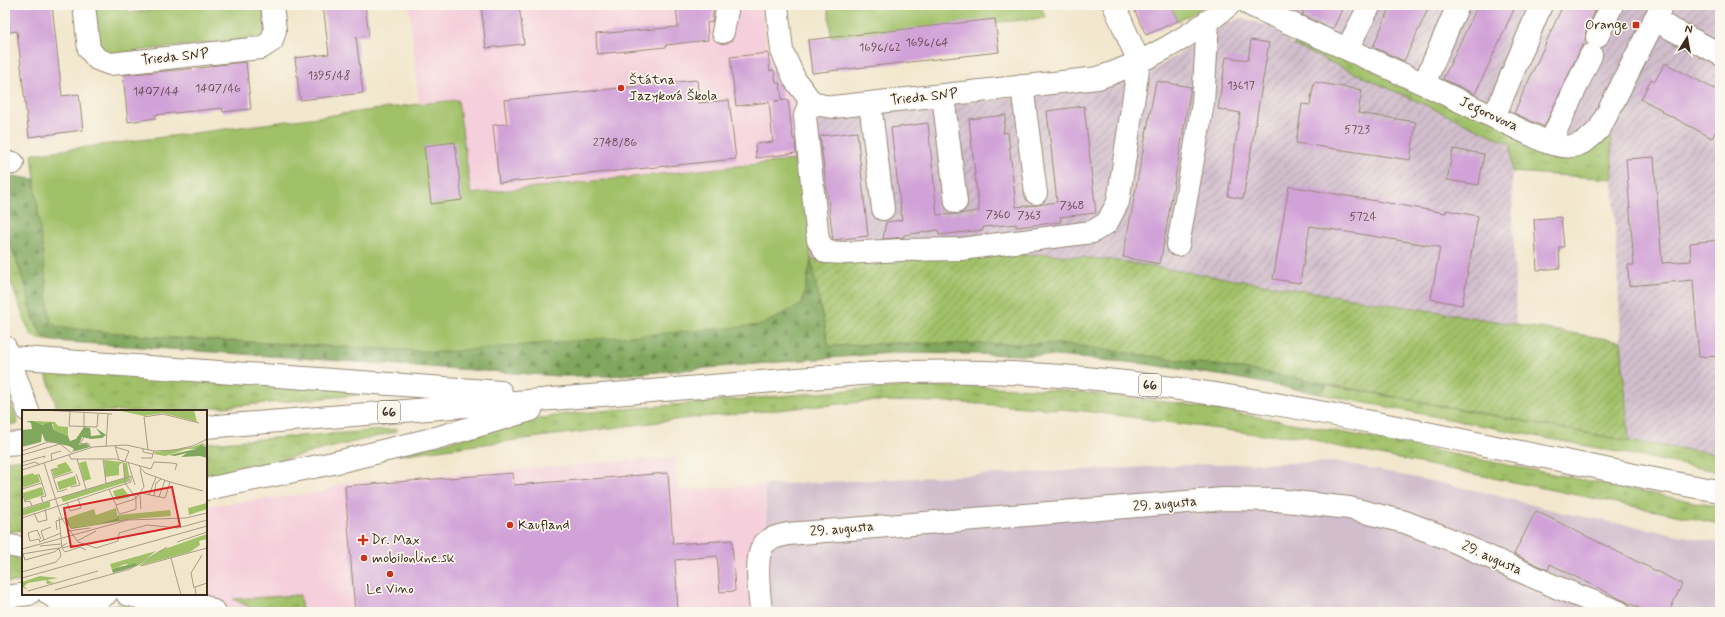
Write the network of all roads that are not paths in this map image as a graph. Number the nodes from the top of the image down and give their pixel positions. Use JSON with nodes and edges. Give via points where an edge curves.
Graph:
{"nodes":[{"id":1,"x":84,"y":5,"type":"edge"},
{"id":2,"x":272,"y":5,"type":"edge"},
{"id":3,"x":728,"y":5,"type":"edge"},
{"id":4,"x":777,"y":5,"type":"edge"},
{"id":5,"x":1114,"y":5,"type":"edge"},
{"id":6,"x":1228,"y":5,"type":"edge"},
{"id":7,"x":1250,"y":5,"type":"edge"},
{"id":8,"x":1370,"y":5,"type":"edge"},
{"id":9,"x":1458,"y":5,"type":"edge"},
{"id":10,"x":1541,"y":5,"type":"edge"},
{"id":11,"x":1612,"y":5,"type":"edge"},
{"id":12,"x":1658,"y":12,"type":"edge"},
{"id":13,"x":1208,"y":21,"type":"junction"},
{"id":14,"x":723,"y":32,"type":"dead end"},
{"id":15,"x":1347,"y":49,"type":"junction"},
{"id":16,"x":1720,"y":54,"type":"edge"},
{"id":17,"x":1139,"y":62,"type":"junction"},
{"id":18,"x":1424,"y":84,"type":"junction"},
{"id":19,"x":1022,"y":86,"type":"junction"},
{"id":20,"x":943,"y":95,"type":"junction"},
{"id":21,"x":810,"y":100,"type":"junction"},
{"id":22,"x":870,"y":103,"type":"junction"},
{"id":23,"x":1494,"y":117,"type":"junction"},
{"id":24,"x":1550,"y":143,"type":"junction"},
{"id":25,"x":1036,"y":193,"type":"dead end"},
{"id":26,"x":956,"y":202,"type":"dead end"},
{"id":27,"x":883,"y":209,"type":"dead end"},
{"id":28,"x":1178,"y":245,"type":"dead end"},
{"id":29,"x":6,"y":354,"type":"edge"},
{"id":30,"x":572,"y":397,"type":"junction"},
{"id":31,"x":26,"y":405,"type":"edge"},
{"id":32,"x":207,"y":428,"type":"edge"},
{"id":33,"x":22,"y":443,"type":"edge"},
{"id":34,"x":5,"y":444,"type":"edge"},
{"id":35,"x":207,"y":489,"type":"edge"},
{"id":36,"x":1720,"y":491,"type":"edge"},
{"id":37,"x":5,"y":545,"type":"edge"},
{"id":38,"x":22,"y":548,"type":"edge"},
{"id":39,"x":22,"y":595,"type":"edge"},
{"id":40,"x":51,"y":595,"type":"edge"},
{"id":41,"x":104,"y":595,"type":"edge"},
{"id":42,"x":131,"y":595,"type":"edge"},
{"id":43,"x":185,"y":595,"type":"edge"},
{"id":44,"x":5,"y":597,"type":"edge"},
{"id":45,"x":71,"y":608,"type":"edge"},
{"id":46,"x":195,"y":612,"type":"edge"},
{"id":47,"x":215,"y":612,"type":"edge"},
{"id":48,"x":761,"y":612,"type":"edge"},
{"id":49,"x":1619,"y":612,"type":"edge"}],
"edges":[{"from":1,"to":2,"type":"main road","name":"Trieda SNP","via":[[89,49],[97,59],[110,64],[261,48],[272,41],[275,30]]},
{"from":3,"to":14,"type":"main road"},
{"from":4,"to":21,"type":"main road","via":[[782,51],[795,80]]},
{"from":5,"to":17,"type":"main road"},
{"from":6,"to":13,"type":"main road","name":"Trieda SNP"},
{"from":7,"to":15,"type":"main road","name":"Jegorovova"},
{"from":8,"to":15,"type":"main road"},
{"from":9,"to":18,"type":"main road"},
{"from":10,"to":23,"type":"main road"},
{"from":11,"to":24,"type":"main road"},
{"from":12,"to":16,"type":"main road"},
{"from":12,"to":24,"type":"main road","name":"Jegorovova","via":[[1600,128],[1591,138],[1577,146],[1562,147]]},
{"from":13,"to":17,"type":"main road","name":"Trieda SNP"},
{"from":13,"to":28,"type":"main road","via":[[1203,103]]},
{"from":15,"to":18,"type":"main road","name":"Jegorovova"},
{"from":17,"to":19,"type":"main road","name":"Trieda SNP","via":[[1098,78]]},
{"from":17,"to":21,"type":"main road","via":[[1118,202],[1107,223],[1092,232],[961,249],[826,252],[818,240],[805,116]]},
{"from":18,"to":23,"type":"main road","name":"Jegorovova"},
{"from":19,"to":20,"type":"main road","name":"Trieda SNP"},
{"from":19,"to":25,"type":"main road"},
{"from":20,"to":22,"type":"main road","name":"Trieda SNP"},
{"from":20,"to":26,"type":"main road"},
{"from":21,"to":22,"type":"main road","name":"Trieda SNP","via":[[820,106],[833,107]]},
{"from":22,"to":27,"type":"main road"},
{"from":23,"to":24,"type":"main road","name":"Jegorovova"},
{"from":29,"to":30,"type":"main road"},
{"from":29,"to":31,"type":"main road"},
{"from":30,"to":32,"type":"main road","number":"66"},
{"from":30,"to":35,"type":"main road","via":[[436,438],[333,463]]},
{"from":30,"to":36,"type":"main road","number":"66","via":[[905,372],[1008,373],[1074,377],[1201,392],[1278,405]]},
{"from":33,"to":34,"type":"main road"},
{"from":37,"to":38,"type":"main road"},
{"from":39,"to":44,"type":"main road"},
{"from":40,"to":45,"type":"main road"},
{"from":41,"to":45,"type":"main road","via":[[91,603]]},
{"from":42,"to":46,"type":"main road"},
{"from":43,"to":47,"type":"main road"},
{"from":48,"to":49,"type":"main road","name":"29. augusta","via":[[760,554],[764,544],[774,537],[1224,499],[1277,500],[1350,508],[1405,522]]}]}
